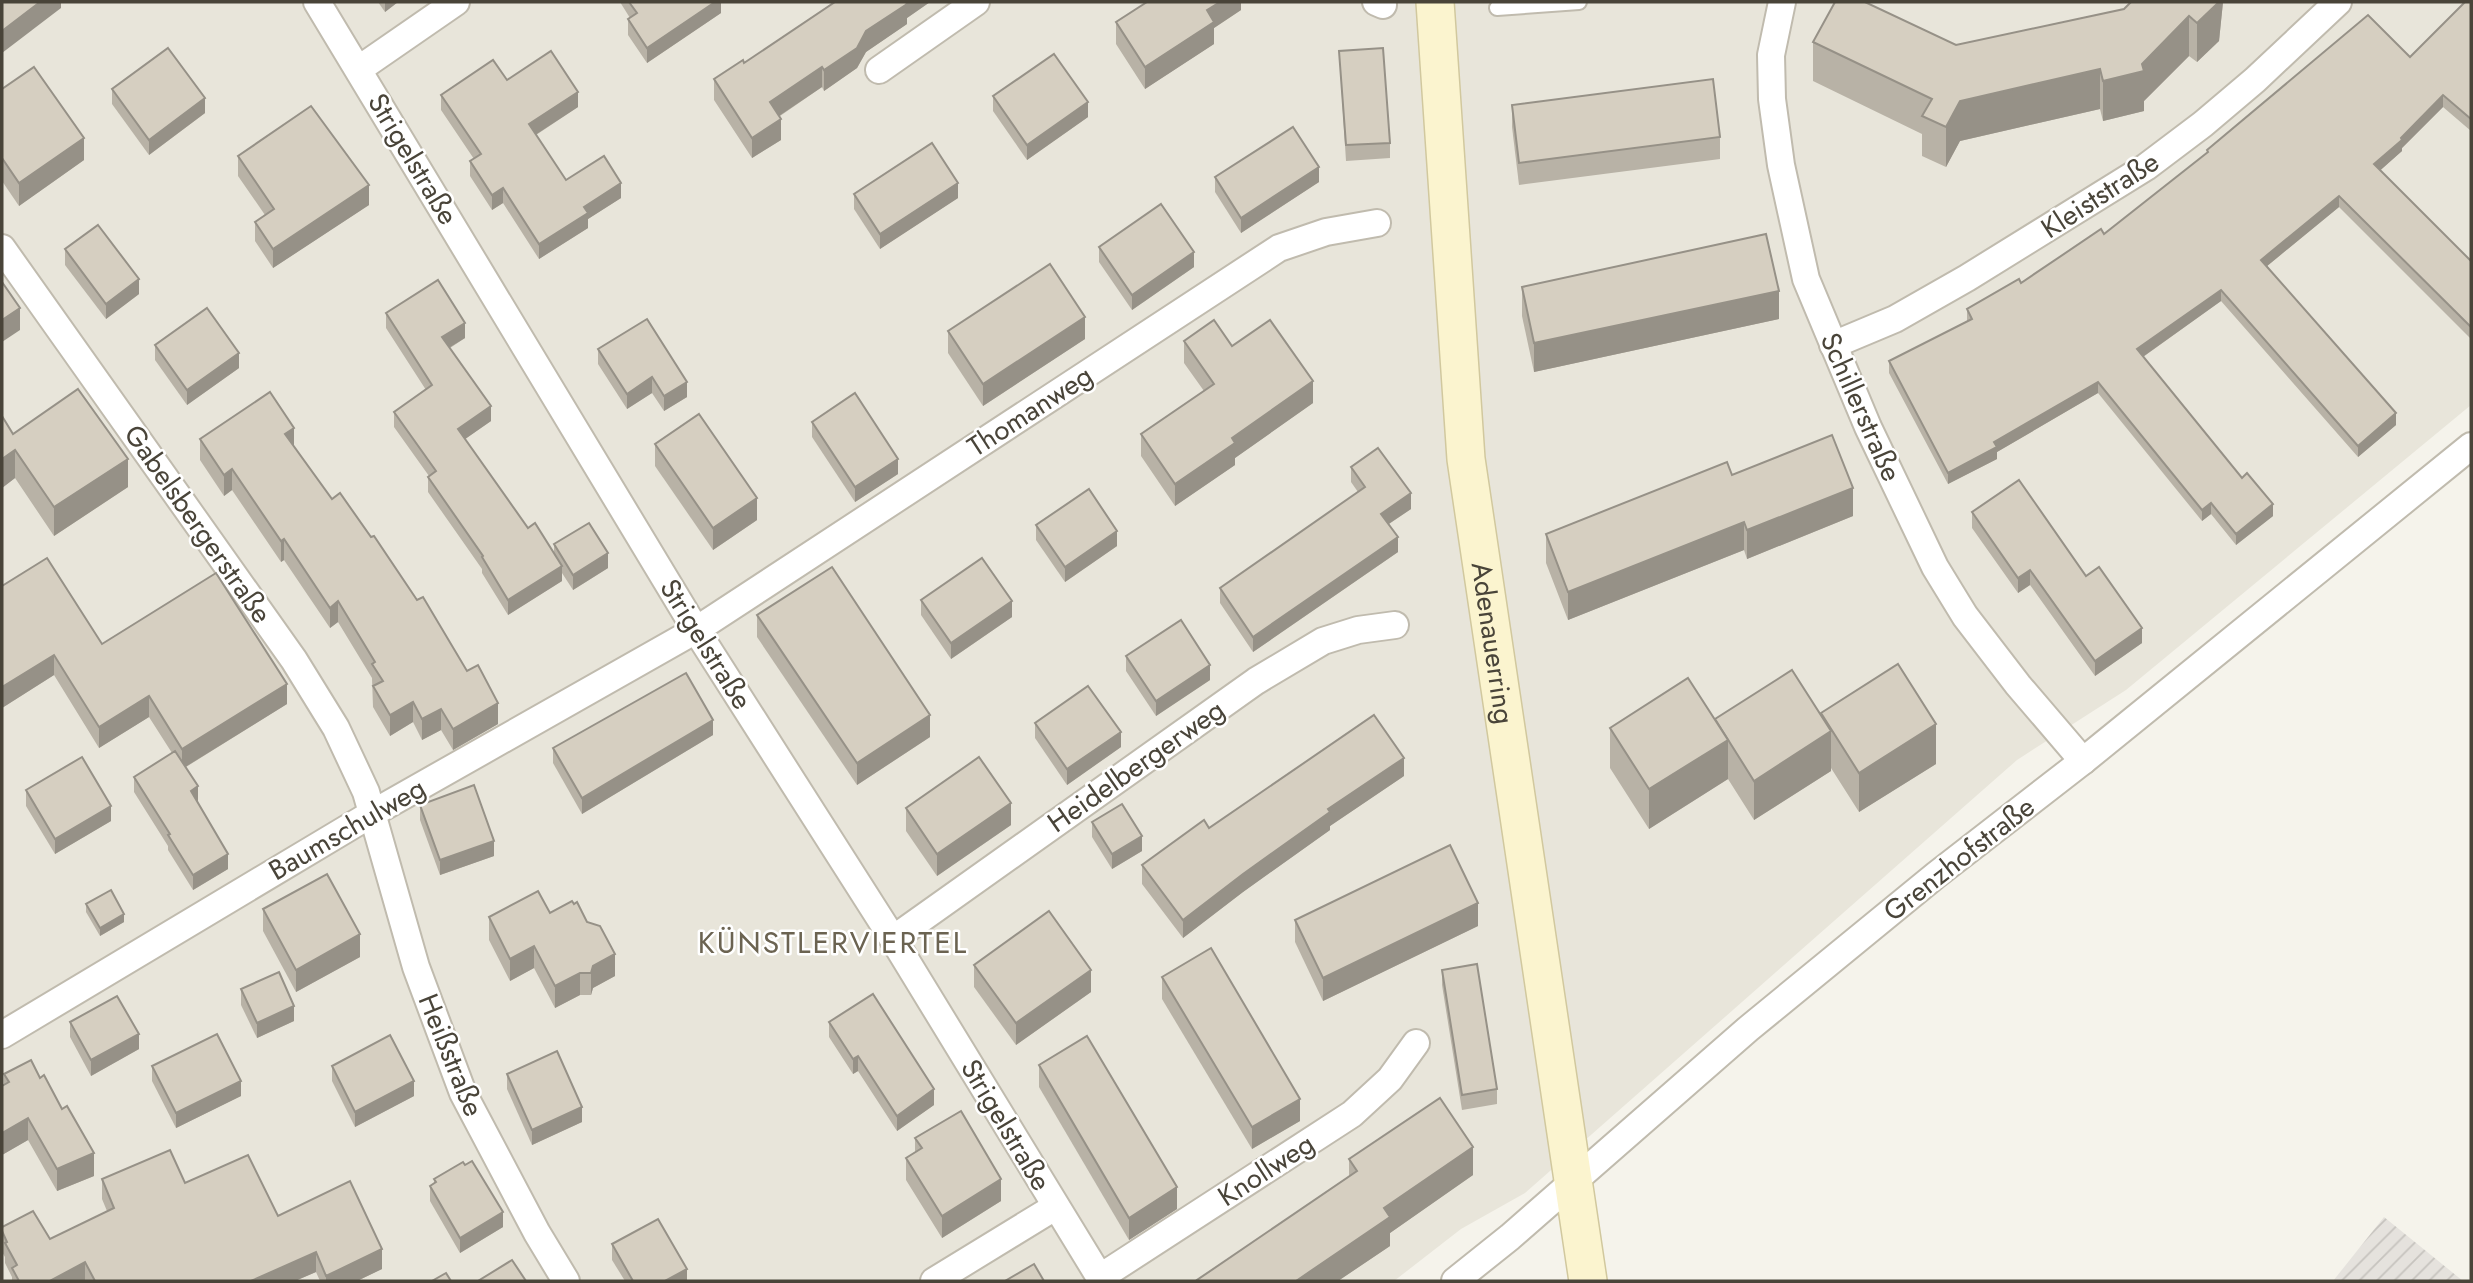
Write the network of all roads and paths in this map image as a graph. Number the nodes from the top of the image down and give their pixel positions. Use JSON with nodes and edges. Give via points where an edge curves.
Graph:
{"nodes":[{"id":1,"x":317,"y":2,"type":"edge"},
{"id":2,"x":456,"y":2,"type":"edge"},
{"id":3,"x":976,"y":2,"type":"edge"},
{"id":4,"x":1435,"y":2,"type":"edge"},
{"id":5,"x":1579,"y":2,"type":"edge"},
{"id":6,"x":1782,"y":2,"type":"edge"},
{"id":7,"x":2338,"y":2,"type":"edge"},
{"id":8,"x":1497,"y":8,"type":"dead end"},
{"id":9,"x":359,"y":69,"type":"junction"},
{"id":10,"x":879,"y":70,"type":"dead end"},
{"id":11,"x":1377,"y":223,"type":"dead end"},
{"id":12,"x":2,"y":248,"type":"edge"},
{"id":13,"x":1833,"y":345,"type":"junction"},
{"id":14,"x":2471,"y":446,"type":"edge"},
{"id":15,"x":1395,"y":625,"type":"dead end"},
{"id":16,"x":696,"y":630,"type":"junction"},
{"id":17,"x":2083,"y":761,"type":"junction"},
{"id":18,"x":373,"y":813,"type":"junction"},
{"id":19,"x":893,"y":939,"type":"junction"},
{"id":20,"x":2,"y":1035,"type":"edge"},
{"id":21,"x":1416,"y":1043,"type":"dead end"},
{"id":22,"x":1574,"y":1181,"type":"junction"},
{"id":23,"x":1055,"y":1207,"type":"junction"},
{"id":24,"x":1101,"y":1279,"type":"edge"},
{"id":25,"x":566,"y":1281,"type":"edge"},
{"id":26,"x":934,"y":1281,"type":"edge"},
{"id":27,"x":1455,"y":1281,"type":"edge"},
{"id":28,"x":1588,"y":1281,"type":"edge"}],
"edges":[{"from":1,"to":9,"type":"street","name":"Strigelstraße"},
{"from":2,"to":9,"type":"street"},
{"from":3,"to":10,"type":"street"},
{"from":4,"to":22,"type":"main road","name":"Adenauerring","via":[[1466,458]]},
{"from":5,"to":8,"type":"lane"},
{"from":6,"to":13,"type":"street","name":"Schillerstraße","via":[[1770,55],[1781,165],[1807,279]]},
{"from":7,"to":13,"type":"street","name":"Kleiststraße","via":[[2256,80],[2146,167],[1967,278],[1895,318]]},
{"from":9,"to":16,"type":"street","name":"Strigelstraße"},
{"from":11,"to":16,"type":"street","name":"Thomanweg","via":[[1326,232],[1279,248]]},
{"from":12,"to":18,"type":"street","name":"Gabelsbergerstraße","via":[[294,660],[336,728]]},
{"from":13,"to":17,"type":"street","name":"Schillerstraße","via":[[1935,567],[2018,685]]},
{"from":14,"to":17,"type":"street","name":"Grenzhofstraße"},
{"from":15,"to":19,"type":"street","name":"Heidelbergerweg","via":[[1323,641],[1256,681]]},
{"from":16,"to":18,"type":"street","name":"Baumschulweg"},
{"from":16,"to":19,"type":"street","name":"Strigelstraße"},
{"from":17,"to":22,"type":"street","name":"Grenzhofstraße","via":[[1748,1029]]},
{"from":18,"to":20,"type":"street","name":"Baumschulweg"},
{"from":18,"to":25,"type":"street","name":"Heißstraße","via":[[416,967],[463,1093]]},
{"from":19,"to":23,"type":"street","name":"Strigelstraße"},
{"from":21,"to":24,"type":"street","name":"Knollweg","via":[[1390,1079],[1352,1114]]},
{"from":22,"to":27,"type":"street","name":"Grenzhofstraße"},
{"from":22,"to":28,"type":"main road","name":"Adenauerring"},
{"from":23,"to":24,"type":"street","name":"Strigelstraße"},
{"from":23,"to":26,"type":"street"}]}
